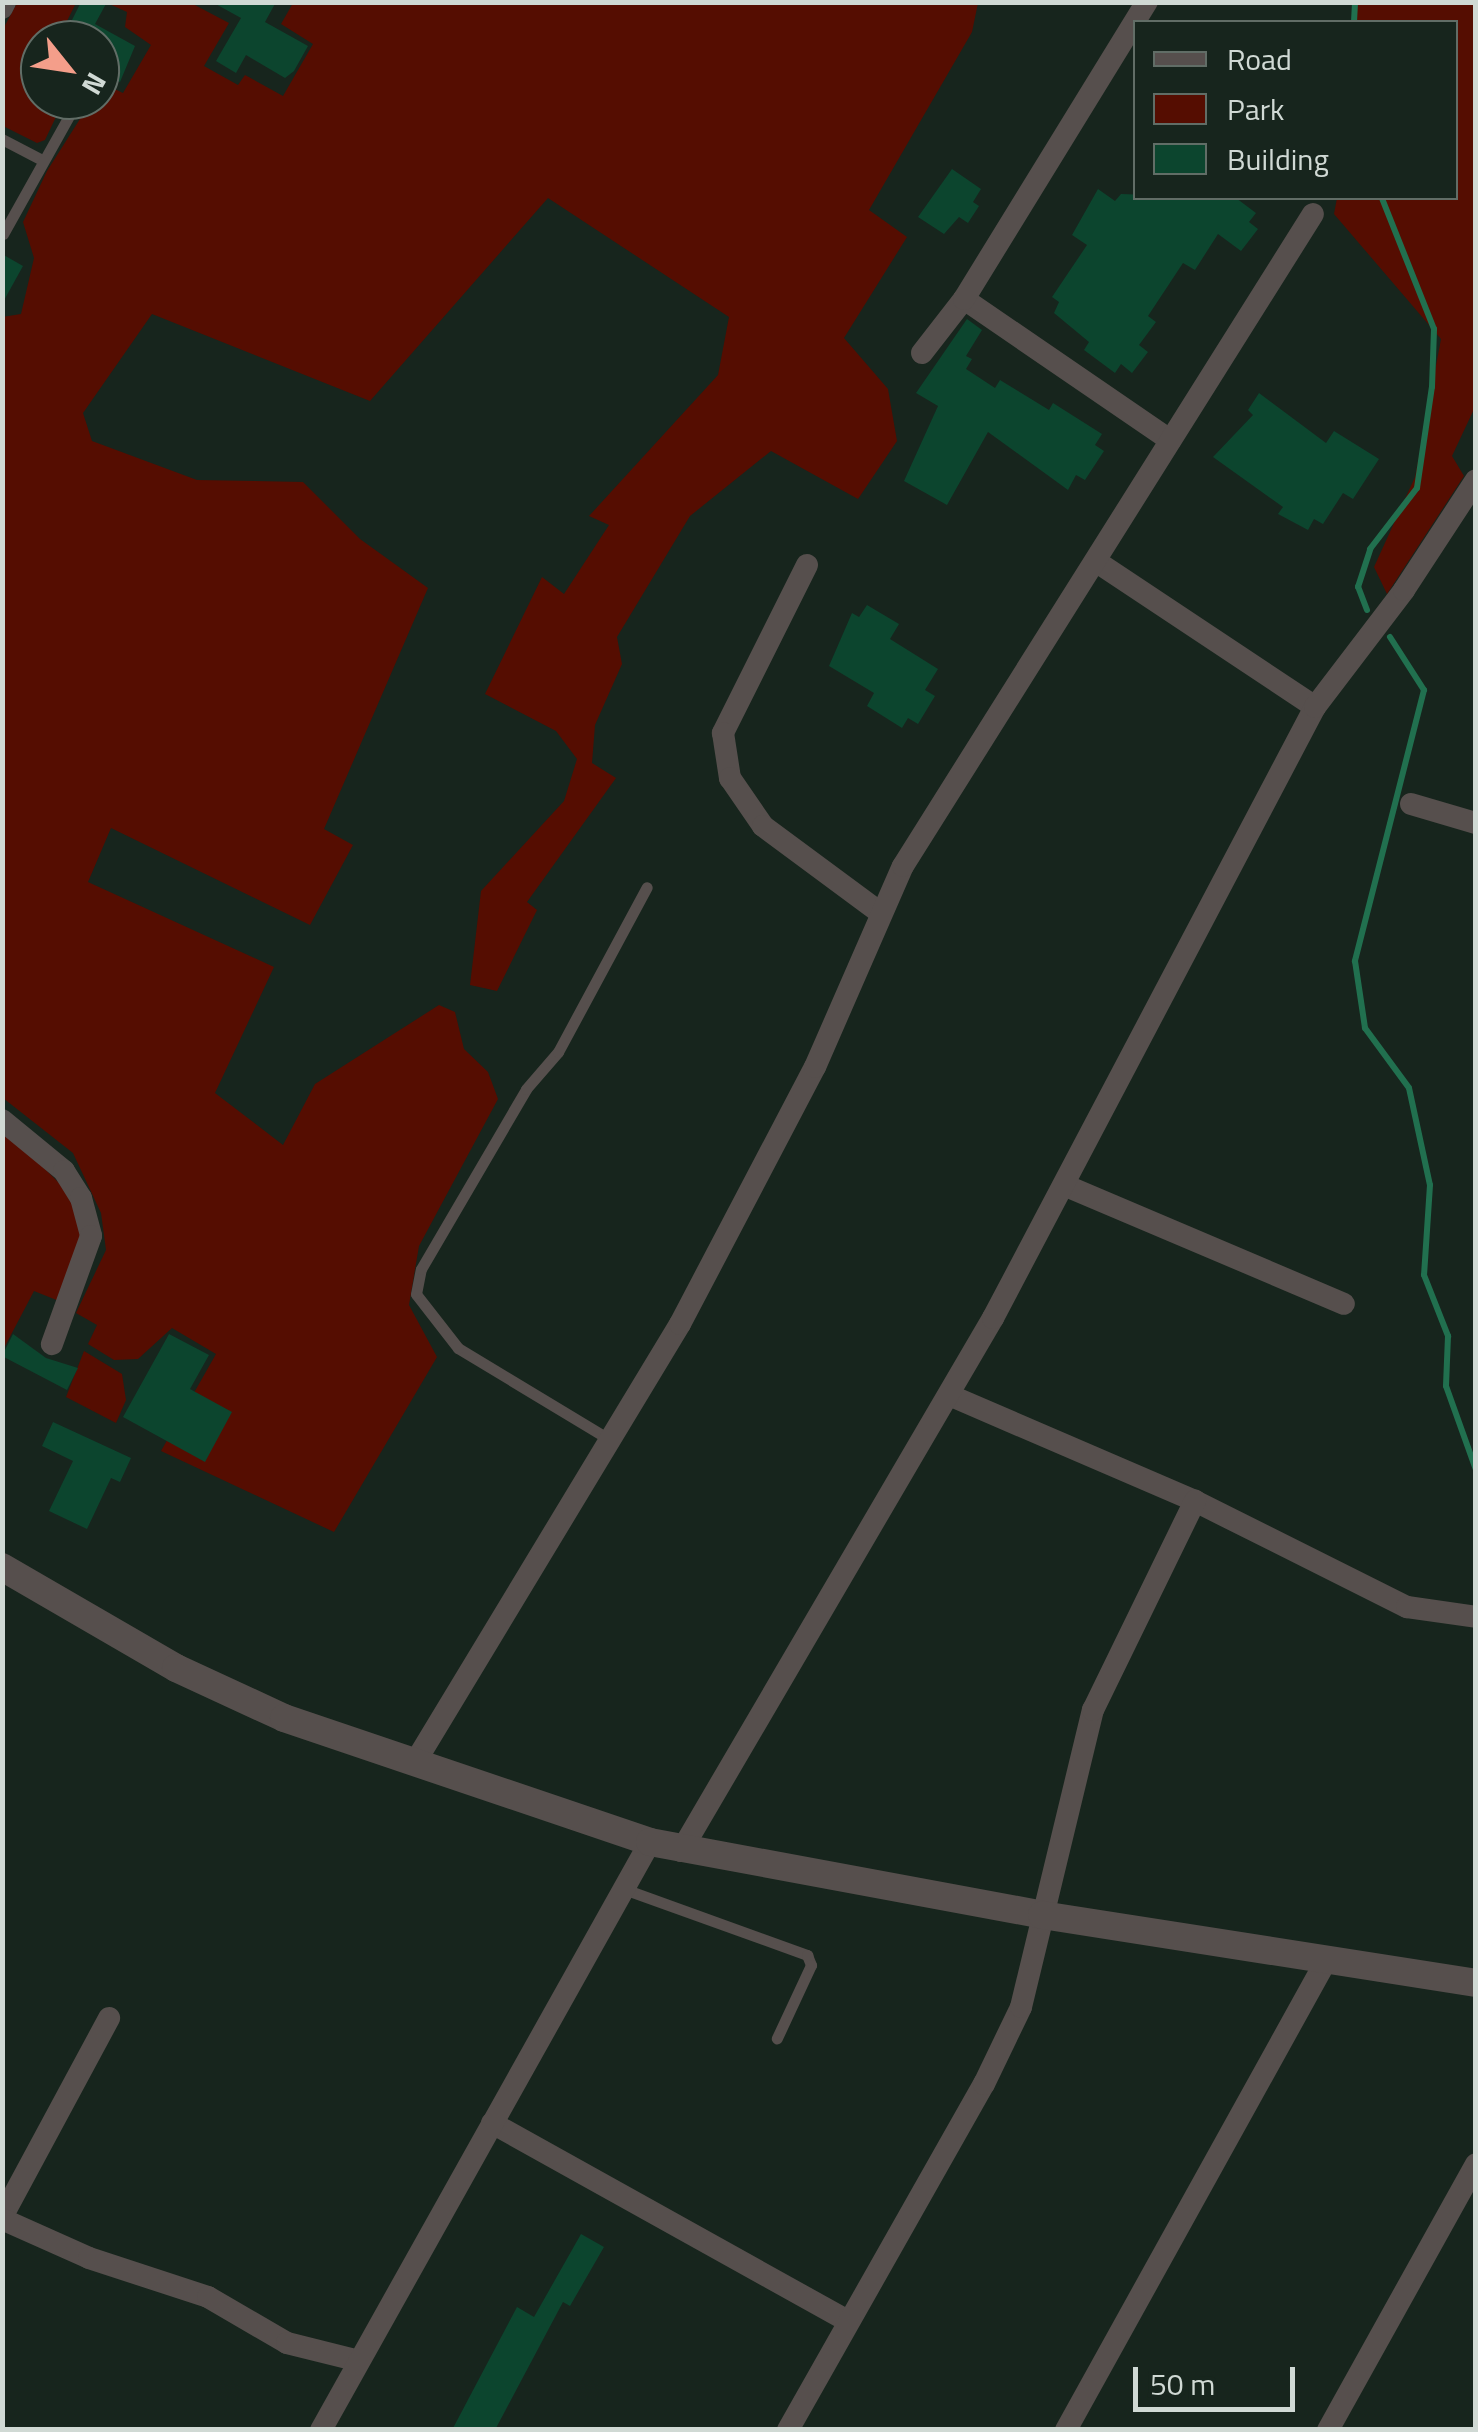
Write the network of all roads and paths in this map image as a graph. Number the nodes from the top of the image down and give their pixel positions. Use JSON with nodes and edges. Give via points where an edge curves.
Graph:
{"nodes":[{"id":1,"x":1133,"y":23,"type":"edge"},
{"id":2,"x":66,"y":120,"type":"edge"},
{"id":3,"x":2,"y":139,"type":"edge"},
{"id":4,"x":42,"y":160,"type":"junction"},
{"id":5,"x":1313,"y":214,"type":"dead end"},
{"id":6,"x":3,"y":234,"type":"edge"},
{"id":7,"x":964,"y":299,"type":"junction"},
{"id":8,"x":922,"y":353,"type":"dead end"},
{"id":9,"x":1170,"y":440,"type":"junction"},
{"id":10,"x":1476,"y":480,"type":"edge"},
{"id":11,"x":1097,"y":562,"type":"junction"},
{"id":12,"x":807,"y":565,"type":"dead end"},
{"id":13,"x":1316,"y":708,"type":"junction"},
{"id":14,"x":1411,"y":804,"type":"dead end"},
{"id":15,"x":1476,"y":823,"type":"edge"},
{"id":16,"x":648,"y":888,"type":"dead end"},
{"id":17,"x":878,"y":912,"type":"junction"},
{"id":18,"x":2,"y":1120,"type":"edge"},
{"id":19,"x":1064,"y":1185,"type":"junction"},
{"id":20,"x":1344,"y":1304,"type":"dead end"},
{"id":21,"x":52,"y":1344,"type":"dead end"},
{"id":22,"x":949,"y":1395,"type":"junction"},
{"id":23,"x":612,"y":1441,"type":"junction"},
{"id":24,"x":1195,"y":1501,"type":"junction"},
{"id":25,"x":2,"y":1566,"type":"edge"},
{"id":26,"x":1476,"y":1617,"type":"edge"},
{"id":27,"x":414,"y":1764,"type":"junction"},
{"id":28,"x":650,"y":1842,"type":"junction"},
{"id":29,"x":681,"y":1851,"type":"junction"},
{"id":30,"x":624,"y":1890,"type":"junction"},
{"id":31,"x":1042,"y":1915,"type":"junction"},
{"id":32,"x":1326,"y":1961,"type":"junction"},
{"id":33,"x":1476,"y":1983,"type":"edge"},
{"id":34,"x":108,"y":2018,"type":"dead end"},
{"id":35,"x":777,"y":2038,"type":"dead end"},
{"id":36,"x":492,"y":2123,"type":"junction"},
{"id":37,"x":1476,"y":2164,"type":"edge"},
{"id":38,"x":2,"y":2218,"type":"edge"},
{"id":39,"x":848,"y":2321,"type":"junction"},
{"id":40,"x":358,"y":2361,"type":"junction"},
{"id":41,"x":328,"y":2427,"type":"edge"},
{"id":42,"x":788,"y":2430,"type":"edge"},
{"id":43,"x":1066,"y":2430,"type":"edge"},
{"id":44,"x":1328,"y":2430,"type":"edge"}],
"edges":[{"from":1,"to":7,"type":"street"},
{"from":2,"to":4,"type":"lane"},
{"from":3,"to":4,"type":"lane"},
{"from":4,"to":6,"type":"lane"},
{"from":5,"to":9,"type":"street"},
{"from":7,"to":8,"type":"street"},
{"from":7,"to":9,"type":"street"},
{"from":9,"to":11,"type":"street"},
{"from":10,"to":13,"type":"street"},
{"from":11,"to":13,"type":"street"},
{"from":11,"to":17,"type":"street"},
{"from":12,"to":17,"type":"street","via":[[723,733],[730,778],[763,826]]},
{"from":13,"to":19,"type":"street"},
{"from":14,"to":15,"type":"street"},
{"from":16,"to":23,"type":"lane","via":[[558,1052],[526,1089],[420,1269],[416,1294],[474,1361]]},
{"from":17,"to":23,"type":"street","via":[[815,1067]]},
{"from":18,"to":21,"type":"street","via":[[64,1171],[82,1198],[91,1236]]},
{"from":19,"to":20,"type":"street"},
{"from":19,"to":22,"type":"street"},
{"from":22,"to":24,"type":"street"},
{"from":22,"to":29,"type":"street"},
{"from":23,"to":27,"type":"street"},
{"from":24,"to":26,"type":"street","via":[[1407,1607]]},
{"from":24,"to":31,"type":"street","via":[[1093,1710]]},
{"from":25,"to":27,"type":"street","via":[[176,1668],[284,1718]]},
{"from":27,"to":28,"type":"street"},
{"from":28,"to":29,"type":"street"},
{"from":28,"to":30,"type":"street"},
{"from":29,"to":31,"type":"street"},
{"from":30,"to":35,"type":"lane","via":[[807,1955],[812,1965]]},
{"from":30,"to":36,"type":"street"},
{"from":31,"to":32,"type":"street"},
{"from":31,"to":39,"type":"street","via":[[1020,2007],[984,2084]]},
{"from":32,"to":33,"type":"street"},
{"from":32,"to":43,"type":"street"},
{"from":34,"to":38,"type":"street"},
{"from":36,"to":39,"type":"street"},
{"from":36,"to":40,"type":"street"},
{"from":37,"to":44,"type":"street"},
{"from":38,"to":40,"type":"street","via":[[88,2258],[208,2298],[287,2343]]},
{"from":39,"to":42,"type":"street"},
{"from":40,"to":41,"type":"street"}]}
